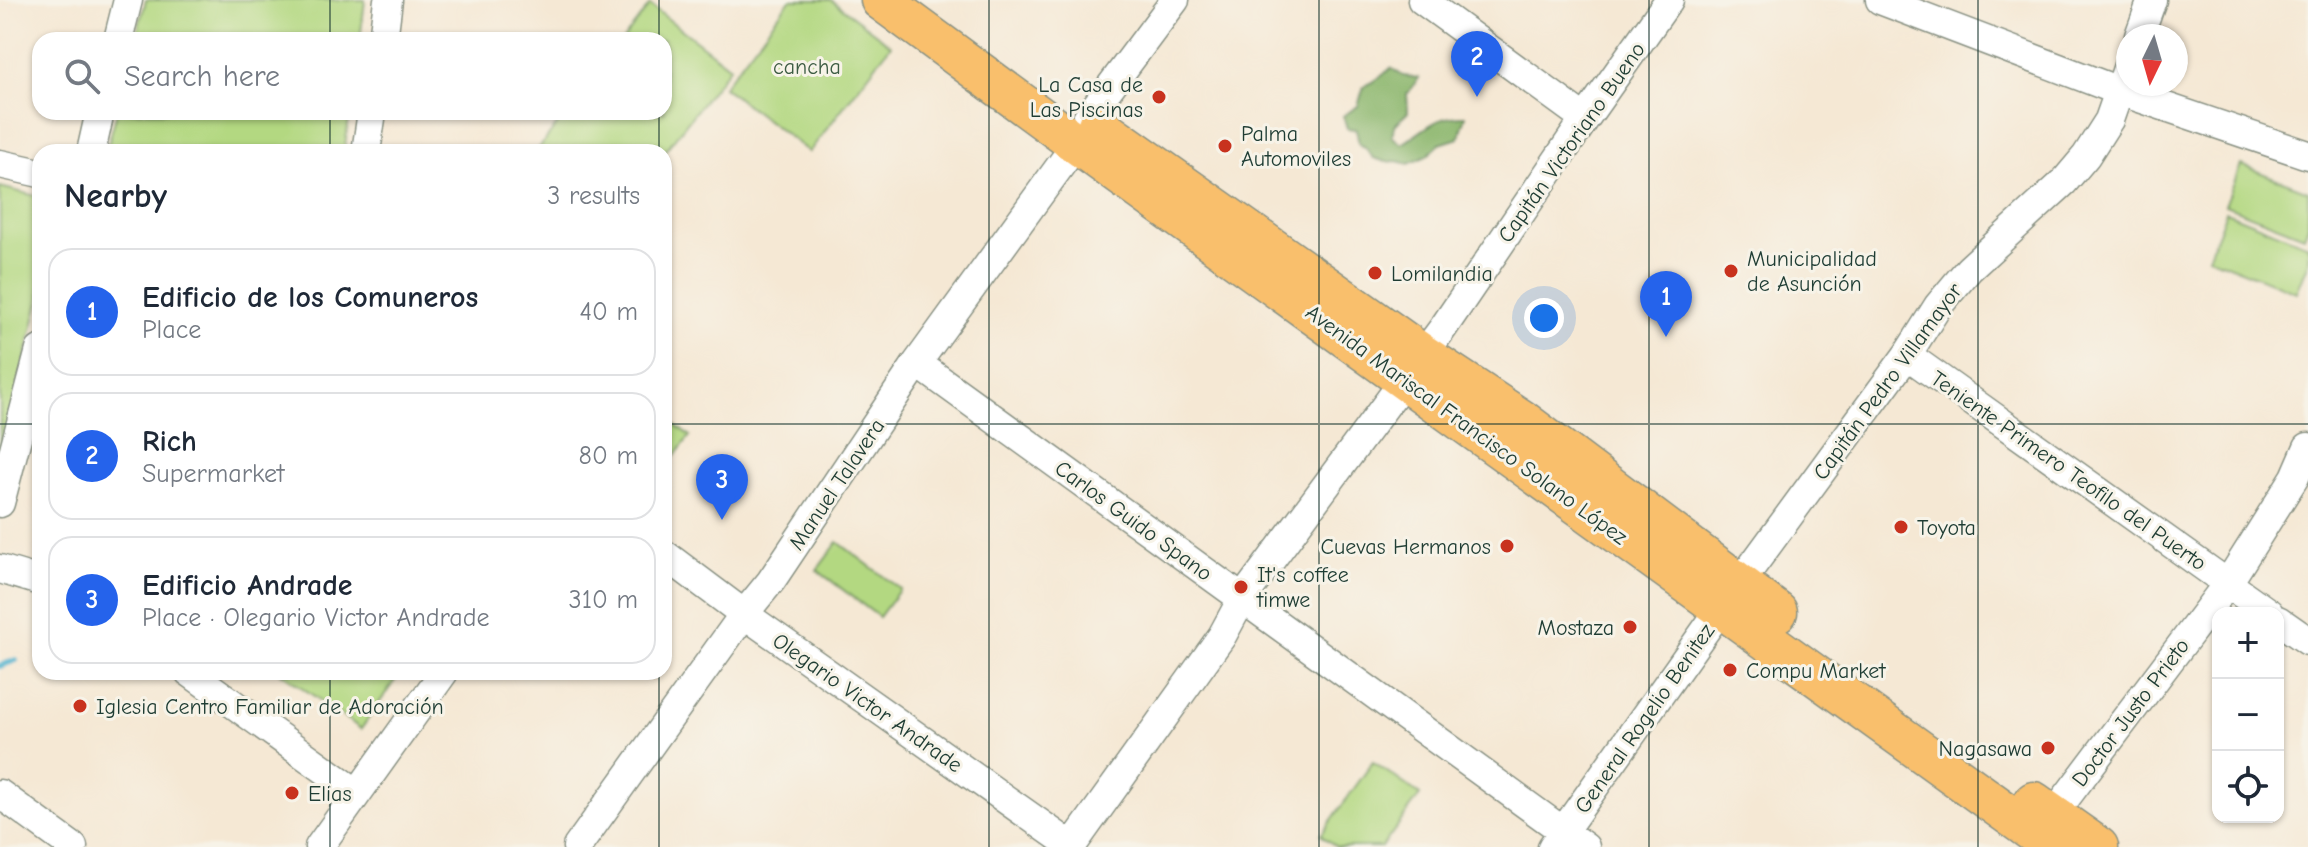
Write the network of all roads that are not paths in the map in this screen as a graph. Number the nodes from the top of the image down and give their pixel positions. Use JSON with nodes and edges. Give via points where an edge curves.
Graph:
{"nodes":[{"id":1,"x":128,"y":0,"type":"edge"},
{"id":2,"x":388,"y":0,"type":"edge"},
{"id":3,"x":881,"y":0,"type":"edge"},
{"id":4,"x":926,"y":0,"type":"edge"},
{"id":5,"x":1175,"y":0,"type":"edge"},
{"id":6,"x":1422,"y":0,"type":"edge"},
{"id":7,"x":1669,"y":0,"type":"edge"},
{"id":8,"x":1880,"y":0,"type":"edge"},
{"id":9,"x":2152,"y":0,"type":"edge"},
{"id":10,"x":2143,"y":24,"type":"edge"},
{"id":11,"x":120,"y":32,"type":"edge"},
{"id":12,"x":384,"y":32,"type":"edge"},
{"id":13,"x":2116,"y":76,"type":"edge"},
{"id":14,"x":2118,"y":96,"type":"edge"},
{"id":15,"x":2165,"y":96,"type":"edge"},
{"id":16,"x":1585,"y":119,"type":"junction"},
{"id":17,"x":98,"y":120,"type":"edge"},
{"id":18,"x":371,"y":120,"type":"edge"},
{"id":19,"x":1082,"y":131,"type":"junction"},
{"id":20,"x":93,"y":144,"type":"edge"},
{"id":21,"x":367,"y":144,"type":"edge"},
{"id":22,"x":2308,"y":155,"type":"edge"},
{"id":23,"x":0,"y":164,"type":"edge"},
{"id":24,"x":32,"y":171,"type":"edge"},
{"id":25,"x":1907,"y":355,"type":"junction"},
{"id":26,"x":917,"y":363,"type":"junction"},
{"id":27,"x":1415,"y":365,"type":"junction"},
{"id":28,"x":32,"y":381,"type":"edge"},
{"id":29,"x":2308,"y":447,"type":"edge"},
{"id":30,"x":0,"y":503,"type":"edge"},
{"id":31,"x":672,"y":560,"type":"edge"},
{"id":32,"x":0,"y":569,"type":"edge"},
{"id":33,"x":32,"y":579,"type":"edge"},
{"id":34,"x":2228,"y":583,"type":"junction"},
{"id":35,"x":1732,"y":593,"type":"junction"},
{"id":36,"x":1242,"y":599,"type":"junction"},
{"id":37,"x":2261,"y":607,"type":"edge"},
{"id":38,"x":744,"y":614,"type":"junction"},
{"id":39,"x":2284,"y":624,"type":"edge"},
{"id":40,"x":2308,"y":641,"type":"edge"},
{"id":41,"x":200,"y":680,"type":"edge"},
{"id":42,"x":438,"y":680,"type":"edge"},
{"id":43,"x":357,"y":793,"type":"junction"},
{"id":44,"x":0,"y":794,"type":"edge"},
{"id":45,"x":2047,"y":837,"type":"edge"},
{"id":46,"x":1567,"y":842,"type":"edge"},
{"id":47,"x":73,"y":847,"type":"edge"},
{"id":48,"x":319,"y":847,"type":"edge"},
{"id":49,"x":577,"y":847,"type":"edge"},
{"id":50,"x":1072,"y":847,"type":"edge"},
{"id":51,"x":2098,"y":847,"type":"edge"}],
"edges":[{"from":1,"to":11,"type":"street"},
{"from":2,"to":12,"type":"street"},
{"from":3,"to":19,"type":"highway","name":"Avenida Mariscal Francisco Solano López"},
{"from":4,"to":19,"type":"highway","name":"Avenida Mariscal Francisco Solano López"},
{"from":5,"to":19,"type":"street","name":"Manuel Talavera"},
{"from":6,"to":16,"type":"street"},
{"from":7,"to":16,"type":"street","name":"Capitán Victoriano Bueno"},
{"from":8,"to":13,"type":"street"},
{"from":9,"to":10,"type":"street"},
{"from":14,"to":25,"type":"street","name":"Capitán Pedro Villamayor","via":[[2086,156],[1969,269]]},
{"from":15,"to":22,"type":"street"},
{"from":16,"to":27,"type":"street","name":"Capitán Victoriano Bueno"},
{"from":17,"to":20,"type":"street"},
{"from":18,"to":21,"type":"street"},
{"from":19,"to":26,"type":"street","name":"Manuel Talavera"},
{"from":19,"to":27,"type":"highway","name":"Avenida Mariscal Francisco Solano López"},
{"from":23,"to":24,"type":"street"},
{"from":25,"to":34,"type":"street","name":"Teniente Primero Teofilo del Puerto"},
{"from":25,"to":35,"type":"street","name":"Capitán Pedro Villamayor"},
{"from":26,"to":36,"type":"street","name":"Carlos Guido Spano"},
{"from":26,"to":38,"type":"street","name":"Manuel Talavera"},
{"from":27,"to":35,"type":"highway","name":"Avenida Mariscal Francisco Solano López"},
{"from":27,"to":36,"type":"street","name":"Capitán Victoriano Bueno"},
{"from":28,"to":30,"type":"street"},
{"from":29,"to":34,"type":"street","name":"Doctor Justo Prieto","via":[[2295,477]]},
{"from":31,"to":38,"type":"street","name":"Olegario Victor Andrade"},
{"from":32,"to":33,"type":"street"},
{"from":34,"to":37,"type":"street","name":"Teniente Primero Teofilo del Puerto"},
{"from":34,"to":45,"type":"street","name":"Doctor Justo Prieto"},
{"from":35,"to":45,"type":"highway","name":"Avenida Mariscal Francisco Solano López"},
{"from":35,"to":46,"type":"street","name":"General Rogelio Benitez"},
{"from":36,"to":46,"type":"street","name":"Carlos Guido Spano"},
{"from":36,"to":50,"type":"street","name":"Capitán Victoriano Bueno","via":[[1222,636]]},
{"from":38,"to":49,"type":"street","name":"Manuel Talavera"},
{"from":38,"to":50,"type":"street","name":"Olegario Victor Andrade"},
{"from":39,"to":40,"type":"street"},
{"from":41,"to":43,"type":"street"},
{"from":42,"to":43,"type":"street"},
{"from":43,"to":48,"type":"street"},
{"from":44,"to":47,"type":"street"},
{"from":45,"to":51,"type":"highway","name":"Avenida Mariscal Francisco Solano López"}]}
